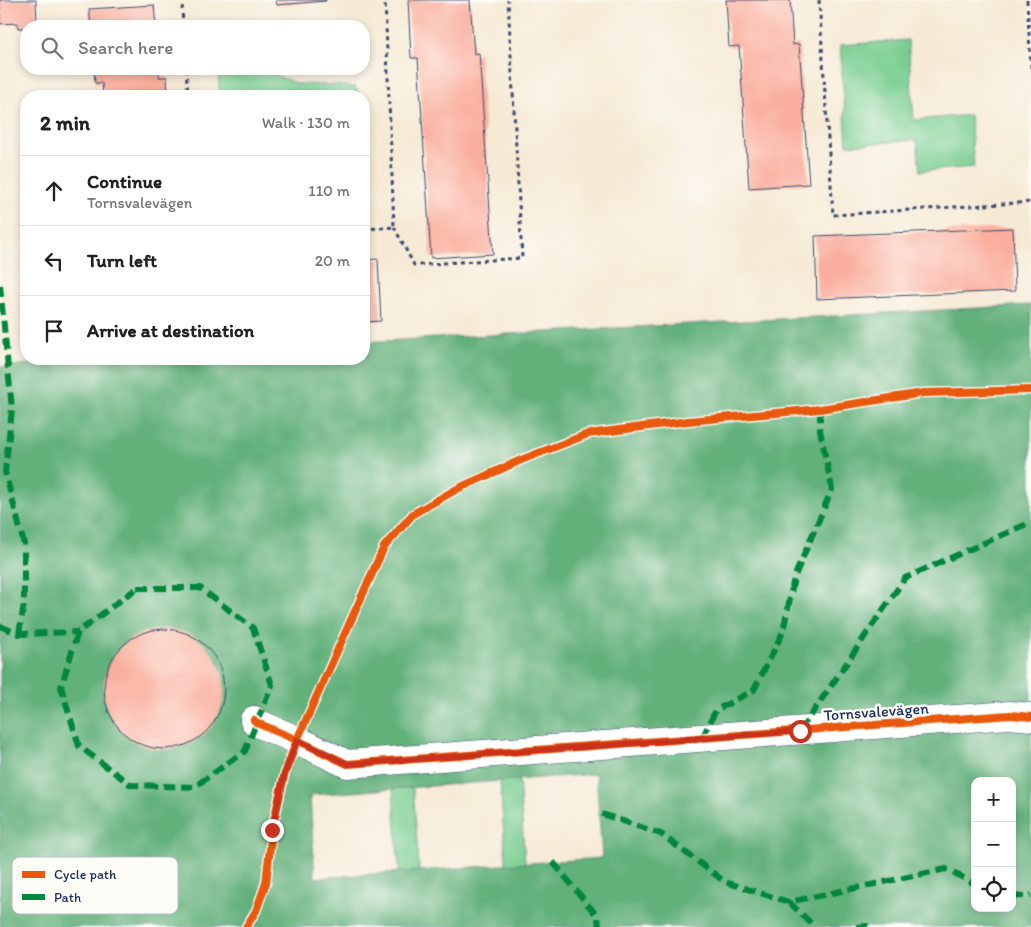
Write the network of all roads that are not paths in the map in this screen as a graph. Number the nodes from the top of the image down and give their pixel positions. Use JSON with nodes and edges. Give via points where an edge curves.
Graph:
{"nodes":[{"id":1,"x":1031,"y":717,"type":"edge"},
{"id":2,"x":254,"y":720,"type":"dead end"}],
"edges":[{"from":1,"to":2,"type":"street","name":"Tornsvalevägen","via":[[1010,715],[348,764]]}]}
